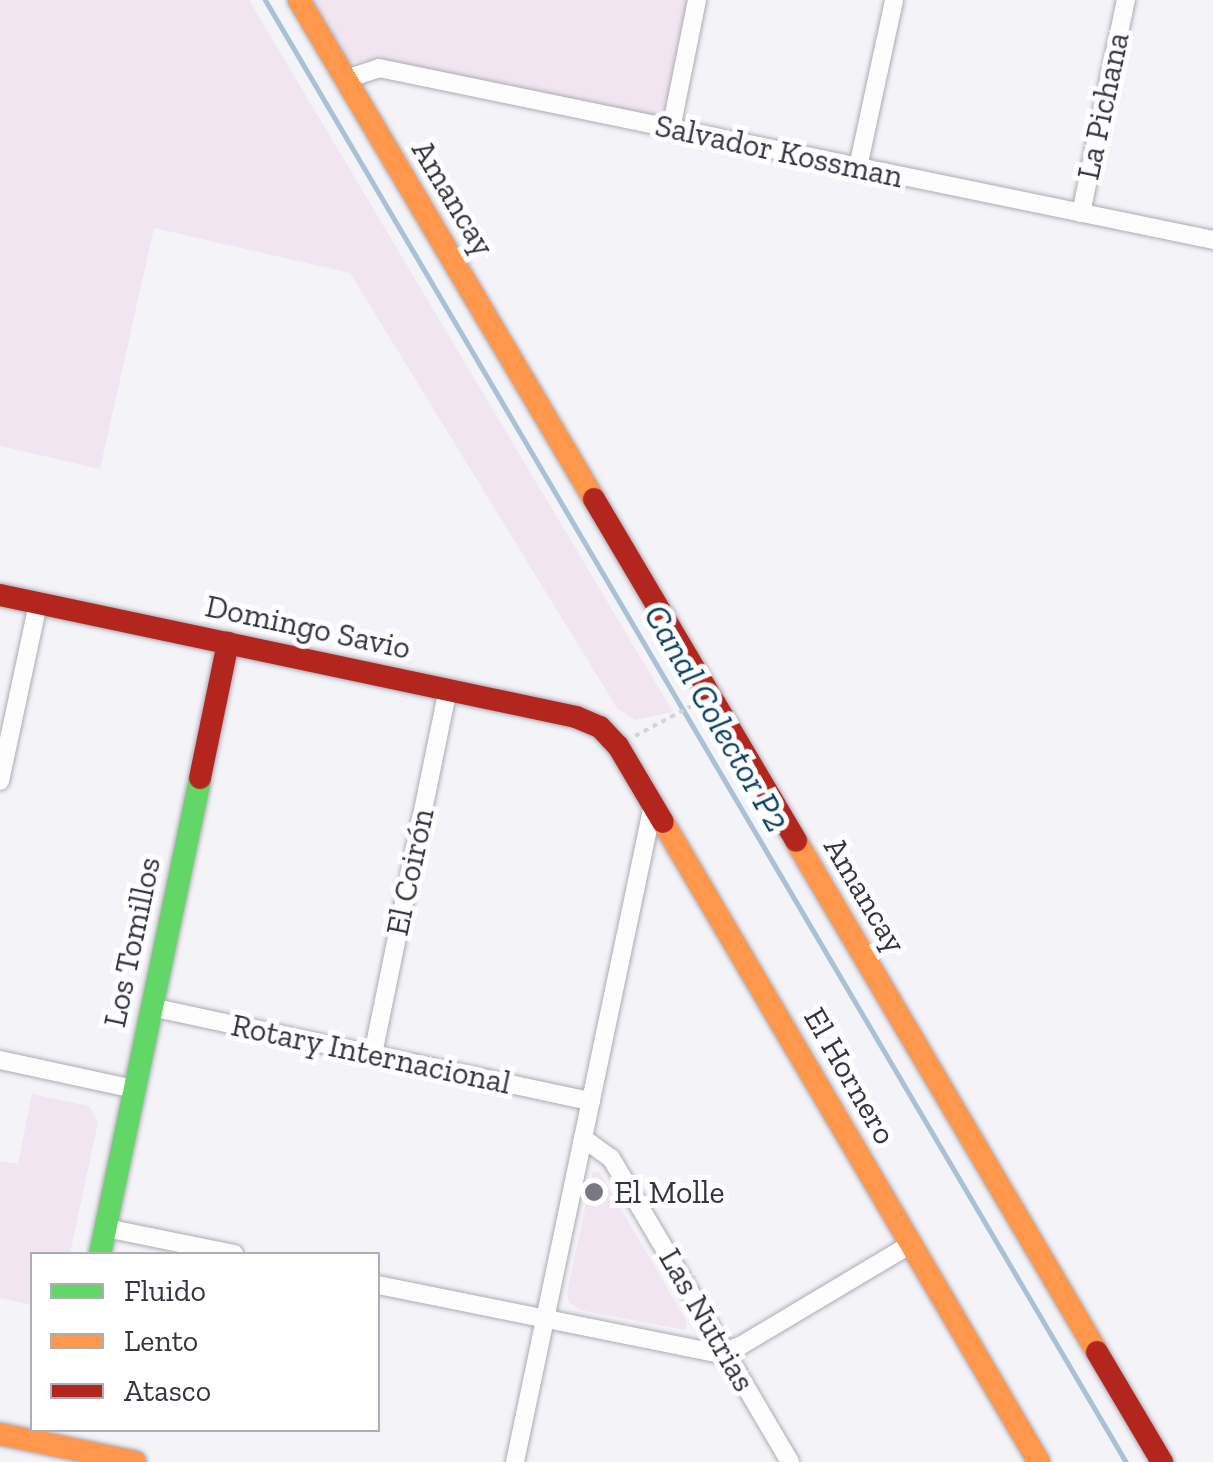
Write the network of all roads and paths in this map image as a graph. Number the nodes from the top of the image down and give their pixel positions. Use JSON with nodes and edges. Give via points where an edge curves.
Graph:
{"nodes":[{"id":1,"x":299,"y":0,"type":"edge"},
{"id":2,"x":697,"y":0,"type":"edge"},
{"id":3,"x":894,"y":0,"type":"edge"},
{"id":4,"x":1126,"y":0,"type":"edge"},
{"id":5,"x":346,"y":79,"type":"junction"},
{"id":6,"x":671,"y":128,"type":"junction"},
{"id":7,"x":858,"y":167,"type":"junction"},
{"id":8,"x":1081,"y":213,"type":"junction"},
{"id":9,"x":1213,"y":240,"type":"edge"},
{"id":10,"x":0,"y":595,"type":"edge"},
{"id":11,"x":38,"y":603,"type":"junction"},
{"id":12,"x":228,"y":643,"type":"junction"},
{"id":13,"x":448,"y":690,"type":"junction"},
{"id":14,"x":701,"y":700,"type":"dead end"},
{"id":15,"x":600,"y":726,"type":"joint"},
{"id":16,"x":618,"y":746,"type":"junction"},
{"id":17,"x":0,"y":781,"type":"edge"},
{"id":18,"x":653,"y":806,"type":"junction"},
{"id":19,"x":152,"y":1008,"type":"junction"},
{"id":20,"x":372,"y":1054,"type":"junction"},
{"id":21,"x":0,"y":1060,"type":"edge"},
{"id":22,"x":134,"y":1089,"type":"junction"},
{"id":23,"x":590,"y":1101,"type":"junction"},
{"id":24,"x":583,"y":1138,"type":"junction"},
{"id":25,"x":106,"y":1228,"type":"junction"},
{"id":26,"x":911,"y":1244,"type":"junction"},
{"id":27,"x":100,"y":1252,"type":"edge"},
{"id":28,"x":224,"y":1252,"type":"edge"},
{"id":29,"x":380,"y":1284,"type":"edge"},
{"id":30,"x":544,"y":1320,"type":"junction"},
{"id":31,"x":726,"y":1353,"type":"junction"},
{"id":32,"x":0,"y":1434,"type":"edge"},
{"id":33,"x":60,"y":1446,"type":"edge"},
{"id":34,"x":135,"y":1462,"type":"edge"},
{"id":35,"x":515,"y":1462,"type":"edge"},
{"id":36,"x":790,"y":1462,"type":"edge"},
{"id":37,"x":1039,"y":1462,"type":"edge"},
{"id":38,"x":1162,"y":1462,"type":"edge"}],
"edges":[{"from":1,"to":5,"type":"street","name":"Amancay"},
{"from":2,"to":6,"type":"street"},
{"from":3,"to":7,"type":"street"},
{"from":4,"to":8,"type":"street","name":"La Pichana"},
{"from":5,"to":6,"type":"street","name":"Salvador Kossman","via":[[378,68]]},
{"from":5,"to":38,"type":"street","name":"Amancay"},
{"from":6,"to":7,"type":"street","name":"Salvador Kossman"},
{"from":7,"to":8,"type":"street","name":"Salvador Kossman"},
{"from":8,"to":9,"type":"street","name":"Salvador Kossman"},
{"from":10,"to":11,"type":"street","name":"Domingo Savio"},
{"from":11,"to":12,"type":"street","name":"Domingo Savio"},
{"from":11,"to":17,"type":"street"},
{"from":12,"to":13,"type":"street","name":"Domingo Savio"},
{"from":12,"to":19,"type":"street","name":"Los Tomillos"},
{"from":13,"to":15,"type":"street","name":"Domingo Savio"},
{"from":13,"to":20,"type":"street","name":"El Coirón"},
{"from":14,"to":16,"type":"path"},
{"from":15,"to":16,"type":"street","name":"El Hornero"},
{"from":16,"to":18,"type":"street","name":"El Hornero"},
{"from":18,"to":23,"type":"street"},
{"from":18,"to":26,"type":"street","name":"El Hornero"},
{"from":19,"to":20,"type":"street","name":"Rotary Internacional"},
{"from":19,"to":22,"type":"street","name":"Los Tomillos"},
{"from":20,"to":23,"type":"street","name":"Rotary Internacional"},
{"from":21,"to":22,"type":"street"},
{"from":22,"to":25,"type":"street","name":"Los Tomillos"},
{"from":23,"to":24,"type":"street"},
{"from":24,"to":30,"type":"street"},
{"from":24,"to":31,"type":"street","name":"Las Nutrias","via":[[612,1158]]},
{"from":25,"to":27,"type":"street","name":"Los Tomillos"},
{"from":25,"to":28,"type":"street"},
{"from":26,"to":31,"type":"street"},
{"from":26,"to":37,"type":"street","name":"El Hornero"},
{"from":29,"to":30,"type":"street"},
{"from":30,"to":31,"type":"street"},
{"from":30,"to":35,"type":"street"},
{"from":31,"to":36,"type":"street","name":"Las Nutrias"},
{"from":32,"to":33,"type":"street"},
{"from":33,"to":34,"type":"street"}]}
